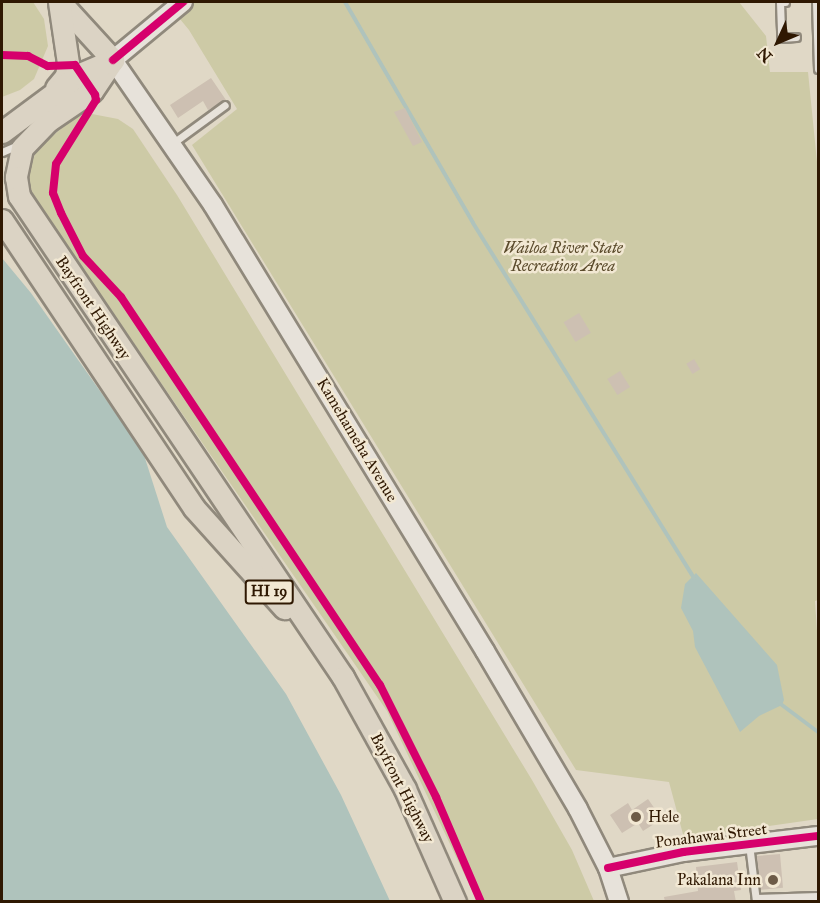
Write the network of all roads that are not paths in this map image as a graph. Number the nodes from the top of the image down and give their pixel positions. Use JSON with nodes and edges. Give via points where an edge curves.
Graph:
{"nodes":[{"id":1,"x":59,"y":2,"type":"edge"},
{"id":2,"x":183,"y":2,"type":"edge"},
{"id":3,"x":784,"y":2,"type":"edge"},
{"id":4,"x":816,"y":2,"type":"edge"},
{"id":5,"x":796,"y":37,"type":"dead end"},
{"id":6,"x":113,"y":60,"type":"junction"},
{"id":7,"x":819,"y":69,"type":"edge"},
{"id":8,"x":46,"y":100,"type":"junction"},
{"id":9,"x":225,"y":105,"type":"dead end"},
{"id":10,"x":6,"y":125,"type":"edge"},
{"id":11,"x":27,"y":140,"type":"junction"},
{"id":12,"x":171,"y":145,"type":"junction"},
{"id":13,"x":2,"y":152,"type":"edge"},
{"id":14,"x":2,"y":220,"type":"edge"},
{"id":15,"x":342,"y":677,"type":"junction"},
{"id":16,"x":819,"y":836,"type":"edge"},
{"id":17,"x":749,"y":844,"type":"junction"},
{"id":18,"x":608,"y":868,"type":"junction"},
{"id":19,"x":819,"y":896,"type":"edge"},
{"id":20,"x":756,"y":900,"type":"edge"},
{"id":21,"x":455,"y":902,"type":"edge"},
{"id":22,"x":619,"y":902,"type":"edge"}],
"edges":[{"from":1,"to":6,"type":"main road","name":"Kamehameha Avenue"},
{"from":1,"to":8,"type":"main road","via":[[68,63],[66,76]]},
{"from":2,"to":6,"type":"main road"},
{"from":3,"to":5,"type":"lane","via":[[780,2],[781,38]]},
{"from":4,"to":7,"type":"lane"},
{"from":6,"to":8,"type":"main road","via":[[80,74]]},
{"from":6,"to":11,"type":"main road","via":[[92,90]]},
{"from":6,"to":12,"type":"main road","name":"Kamehameha Avenue"},
{"from":8,"to":10,"type":"main road"},
{"from":9,"to":12,"type":"lane"},
{"from":11,"to":13,"type":"lane"},
{"from":11,"to":15,"type":"main road","name":"Bayfront Highway","number":"HI 19","via":[[16,167],[23,205]]},
{"from":12,"to":18,"type":"main road","name":"Kamehameha Avenue","via":[[270,297],[479,641],[578,809]]},
{"from":14,"to":15,"type":"main road","name":"Bayfront Highway","number":"HI 19","via":[[202,519]]},
{"from":15,"to":21,"type":"main road","name":"Bayfront Highway","number":"HI 19","via":[[405,789]]},
{"from":16,"to":17,"type":"main road","name":"Ponahawai Street"},
{"from":17,"to":18,"type":"main road","name":"Ponahawai Street","via":[[672,854]]},
{"from":17,"to":20,"type":"lane"},
{"from":18,"to":22,"type":"main road","name":"Kamehameha Avenue"},
{"from":19,"to":20,"type":"lane"}]}
